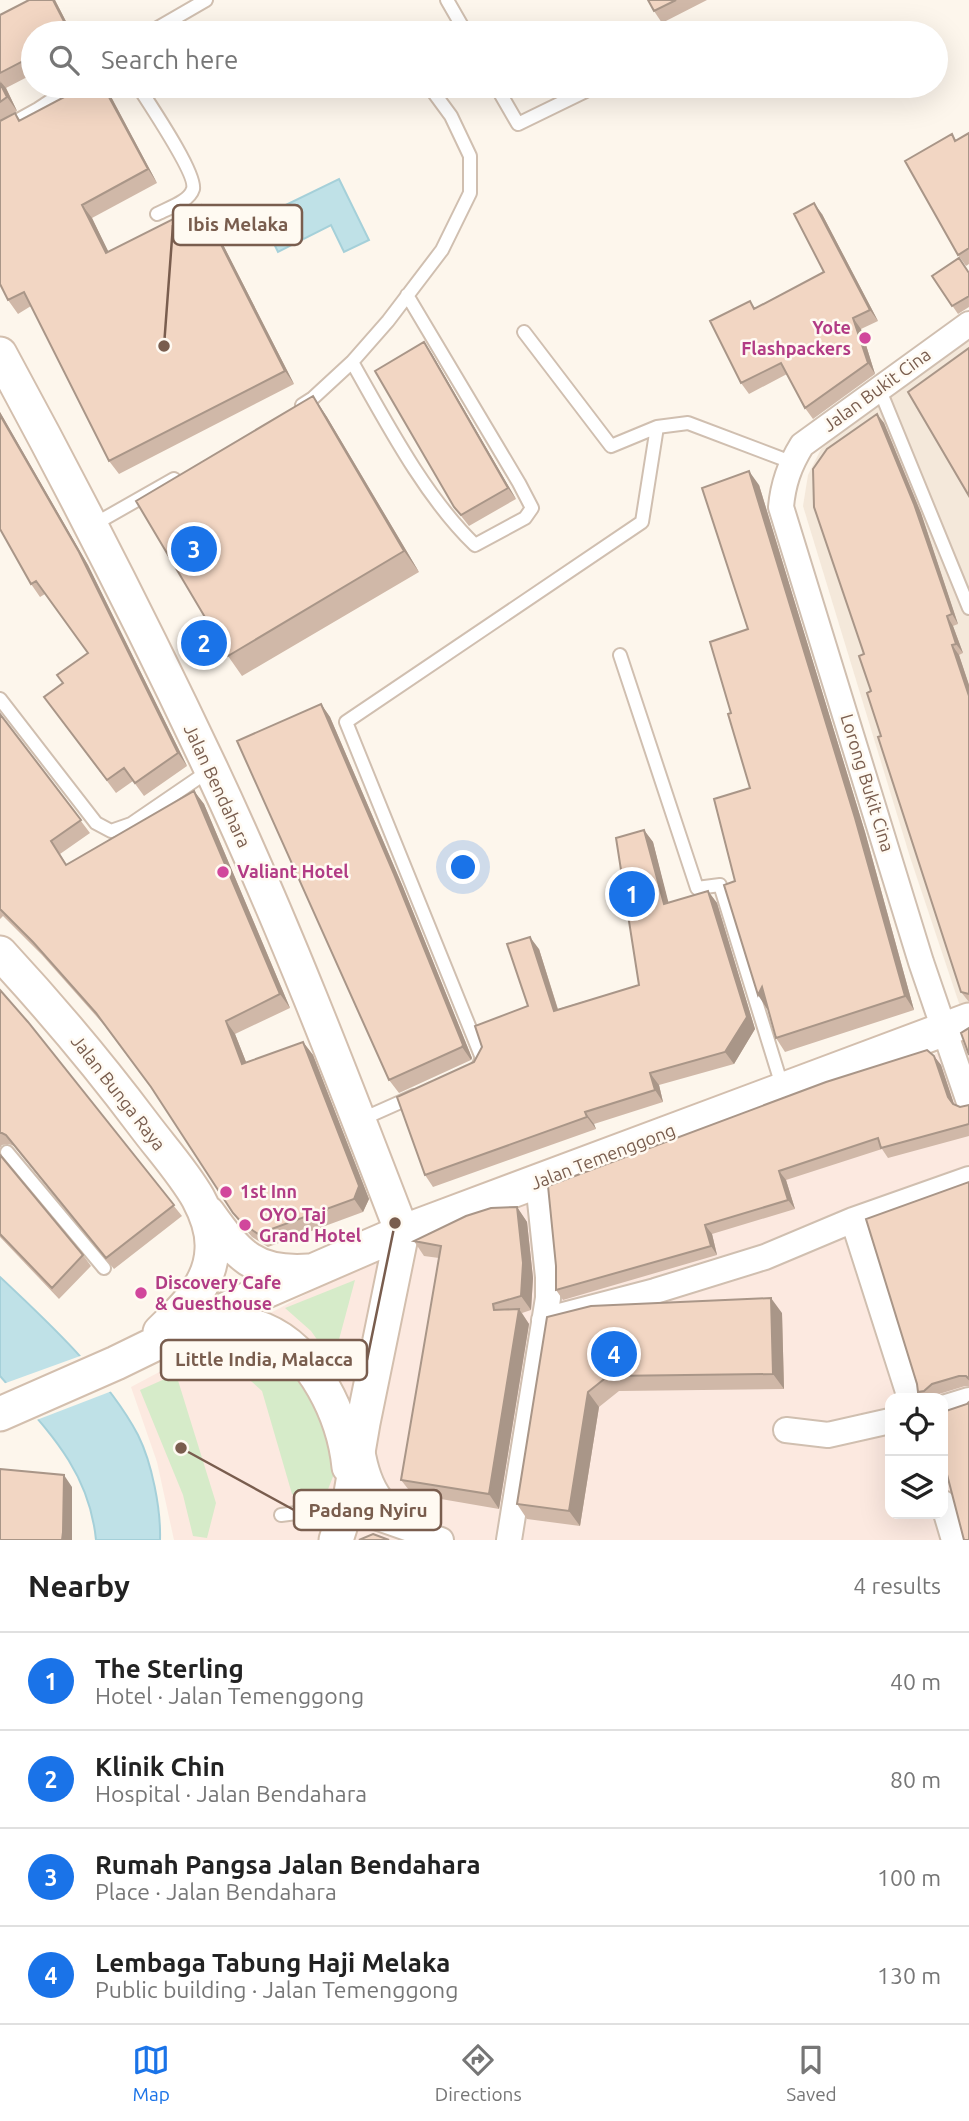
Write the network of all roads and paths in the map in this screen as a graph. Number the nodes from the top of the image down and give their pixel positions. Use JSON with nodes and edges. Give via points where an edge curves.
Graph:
{"nodes":[{"id":1,"x":206,"y":0,"type":"edge"},
{"id":2,"x":447,"y":0,"type":"edge"},
{"id":3,"x":170,"y":21,"type":"edge"},
{"id":4,"x":459,"y":21,"type":"edge"},
{"id":5,"x":55,"y":98,"type":"edge"},
{"id":6,"x":145,"y":98,"type":"edge"},
{"id":7,"x":437,"y":98,"type":"edge"},
{"id":8,"x":503,"y":98,"type":"edge"},
{"id":9,"x":571,"y":98,"type":"edge"},
{"id":10,"x":0,"y":130,"type":"edge"},
{"id":11,"x":157,"y":214,"type":"dead end"},
{"id":12,"x":407,"y":295,"type":"junction"},
{"id":13,"x":969,"y":324,"type":"edge"},
{"id":14,"x":524,"y":332,"type":"dead end"},
{"id":15,"x":0,"y":354,"type":"edge"},
{"id":16,"x":352,"y":362,"type":"junction"},
{"id":17,"x":879,"y":388,"type":"junction"},
{"id":18,"x":289,"y":412,"type":"edge"},
{"id":19,"x":657,"y":427,"type":"junction"},
{"id":20,"x":791,"y":462,"type":"junction"},
{"id":21,"x":184,"y":474,"type":"edge"},
{"id":22,"x":91,"y":527,"type":"junction"},
{"id":23,"x":963,"y":576,"type":"edge"},
{"id":24,"x":969,"y":608,"type":"edge"},
{"id":25,"x":620,"y":655,"type":"dead end"},
{"id":26,"x":0,"y":699,"type":"edge"},
{"id":27,"x":211,"y":769,"type":"junction"},
{"id":28,"x":0,"y":953,"type":"edge"},
{"id":29,"x":957,"y":1025,"type":"edge"},
{"id":30,"x":466,"y":1073,"type":"edge"},
{"id":31,"x":431,"y":1088,"type":"edge"},
{"id":32,"x":783,"y":1089,"type":"junction"},
{"id":33,"x":969,"y":1102,"type":"edge"},
{"id":34,"x":359,"y":1120,"type":"junction"},
{"id":35,"x":7,"y":1152,"type":"edge"},
{"id":36,"x":969,"y":1179,"type":"edge"},
{"id":37,"x":538,"y":1182,"type":"junction"},
{"id":38,"x":198,"y":1199,"type":"junction"},
{"id":39,"x":853,"y":1220,"type":"junction"},
{"id":40,"x":402,"y":1232,"type":"junction"},
{"id":41,"x":104,"y":1268,"type":"edge"},
{"id":42,"x":315,"y":1270,"type":"junction"},
{"id":43,"x":544,"y":1320,"type":"junction"},
{"id":44,"x":171,"y":1336,"type":"junction"},
{"id":45,"x":121,"y":1361,"type":"junction"},
{"id":46,"x":908,"y":1393,"type":"edge"},
{"id":47,"x":969,"y":1400,"type":"edge"},
{"id":48,"x":948,"y":1406,"type":"edge"},
{"id":49,"x":0,"y":1414,"type":"edge"},
{"id":50,"x":885,"y":1422,"type":"edge"},
{"id":51,"x":362,"y":1423,"type":"junction"},
{"id":52,"x":786,"y":1430,"type":"dead end"},
{"id":53,"x":349,"y":1500,"type":"junction"},
{"id":54,"x":281,"y":1515,"type":"dead end"},
{"id":55,"x":948,"y":1519,"type":"edge"},
{"id":56,"x":431,"y":1536,"type":"edge"},
{"id":57,"x":336,"y":1540,"type":"edge"},
{"id":58,"x":509,"y":1540,"type":"edge"},
{"id":59,"x":954,"y":1540,"type":"edge"}],
"edges":[{"from":1,"to":3,"type":"lane"},
{"from":2,"to":4,"type":"lane"},
{"from":5,"to":10,"type":"lane"},
{"from":6,"to":11,"type":"lane","via":[[193,180],[185,199]]},
{"from":7,"to":12,"type":"lane","via":[[470,156],[470,193],[442,250]]},
{"from":8,"to":9,"type":"lane","via":[[518,124]]},
{"from":12,"to":16,"type":"lane"},
{"from":12,"to":16,"type":"lane","via":[[519,483],[532,508],[525,518],[475,545],[428,486]]},
{"from":13,"to":17,"type":"street","name":"Jalan Bukit Cina"},
{"from":14,"to":19,"type":"lane","via":[[611,446]]},
{"from":15,"to":22,"type":"street","name":"Jalan Bendahara"},
{"from":16,"to":18,"type":"lane","via":[[313,398]]},
{"from":17,"to":20,"type":"street","name":"Jalan Bukit Cina","via":[[802,445]]},
{"from":17,"to":23,"type":"lane"},
{"from":19,"to":20,"type":"lane","via":[[688,423]]},
{"from":19,"to":30,"type":"lane","via":[[642,522],[346,722],[482,1058],[478,1067]]},
{"from":20,"to":29,"type":"street","name":"Lorong Bukit Cina","via":[[781,507],[921,962]]},
{"from":21,"to":22,"type":"lane"},
{"from":22,"to":27,"type":"street","name":"Jalan Bendahara"},
{"from":23,"to":24,"type":"lane"},
{"from":25,"to":32,"type":"lane","via":[[697,888],[720,885]]},
{"from":26,"to":27,"type":"lane","via":[[96,823],[111,831],[131,824]]},
{"from":27,"to":34,"type":"street","name":"Jalan Bendahara"},
{"from":28,"to":38,"type":"street","name":"Jalan Bunga Raya","via":[[51,1007]]},
{"from":29,"to":32,"type":"street","name":"Jalan Temenggong"},
{"from":29,"to":33,"type":"street","name":"Lorong Bukit Cina"},
{"from":31,"to":34,"type":"lane"},
{"from":32,"to":37,"type":"street","name":"Jalan Temenggong"},
{"from":34,"to":40,"type":"street","name":"Jalan Bendahara"},
{"from":35,"to":41,"type":"lane"},
{"from":36,"to":39,"type":"street"},
{"from":37,"to":40,"type":"street","name":"Jalan Temenggong"},
{"from":37,"to":43,"type":"street","via":[[548,1277]]},
{"from":38,"to":42,"type":"street","via":[[234,1245],[255,1263],[275,1271]]},
{"from":38,"to":45,"type":"street","name":"Jalan Bunga Raya","via":[[212,1247],[210,1267],[201,1286],[159,1334]]},
{"from":39,"to":43,"type":"street","via":[[765,1257]]},
{"from":39,"to":46,"type":"street"},
{"from":40,"to":42,"type":"street","name":"Jalan Temenggong"},
{"from":40,"to":51,"type":"street"},
{"from":42,"to":44,"type":"street","name":"Jalan Temenggong"},
{"from":43,"to":58,"type":"street"},
{"from":44,"to":45,"type":"street"},
{"from":44,"to":53,"type":"street","via":[[200,1328],[247,1326],[264,1330],[293,1350],[314,1373],[339,1421],[348,1456]]},
{"from":45,"to":49,"type":"street"},
{"from":47,"to":48,"type":"street"},
{"from":50,"to":52,"type":"street","via":[[828,1435]]},
{"from":51,"to":53,"type":"street"},
{"from":51,"to":56,"type":"street","via":[[362,1449],[372,1488],[397,1518]]},
{"from":53,"to":54,"type":"lane"},
{"from":53,"to":56,"type":"street"},
{"from":53,"to":57,"type":"street"},
{"from":55,"to":59,"type":"street"}]}
